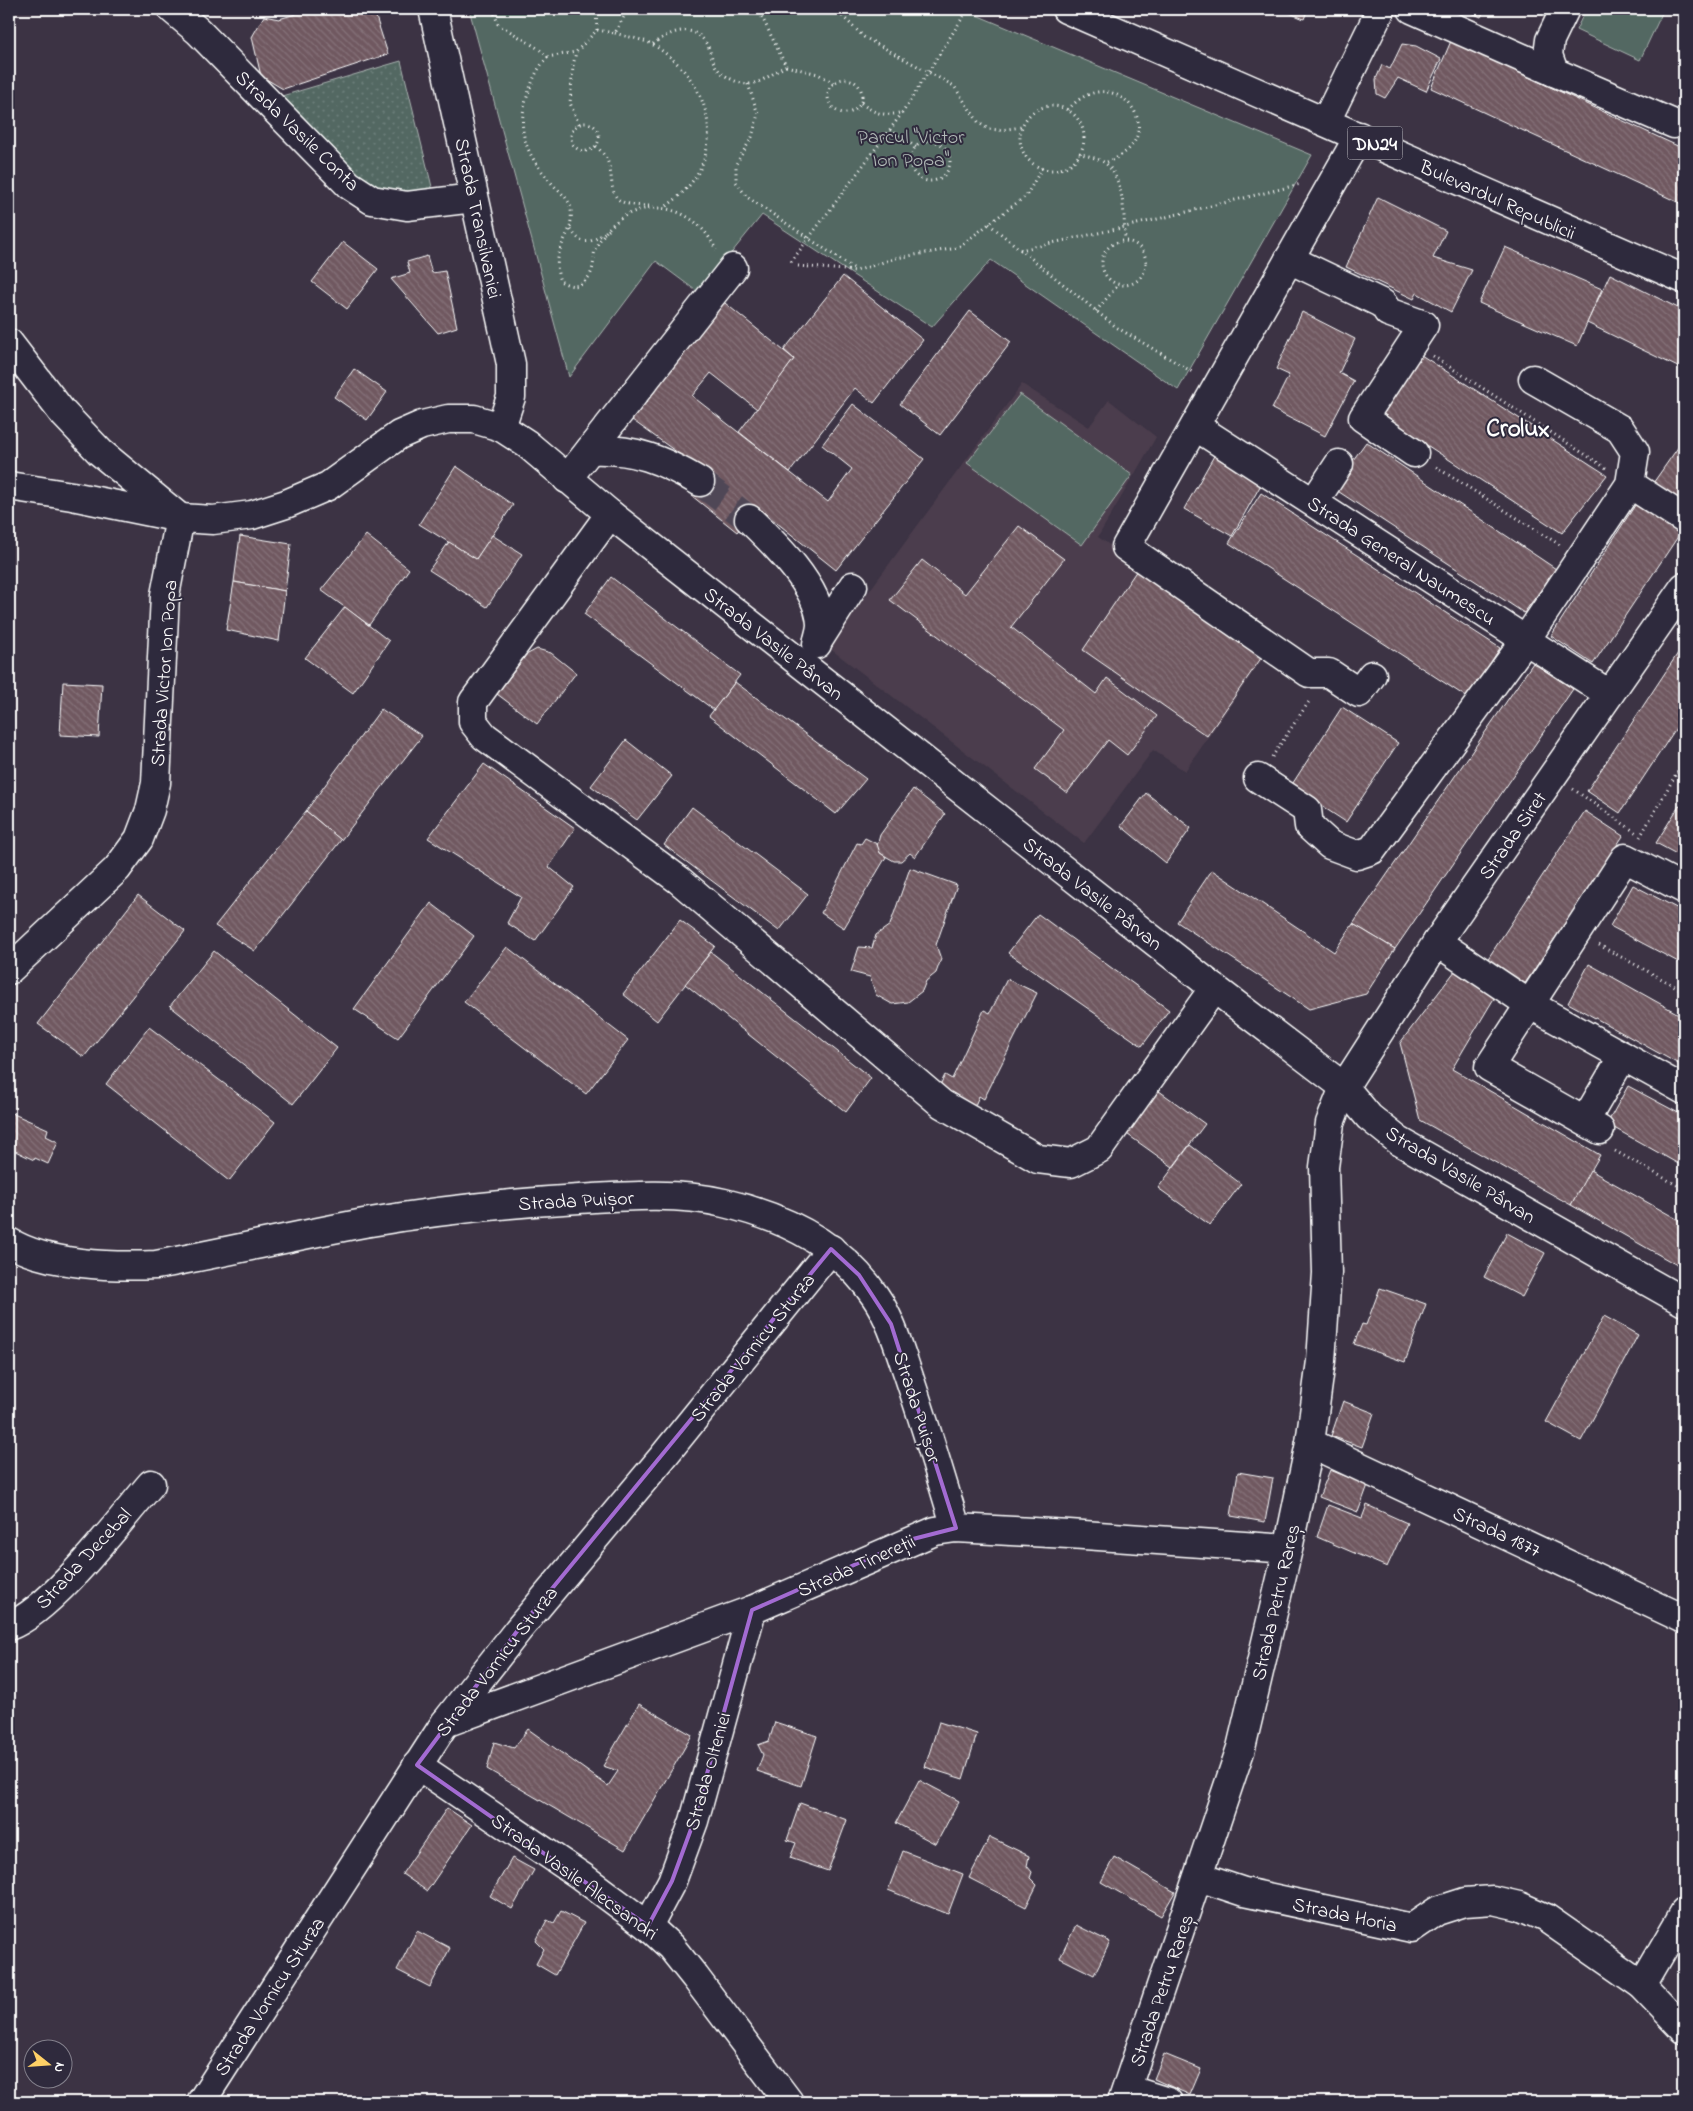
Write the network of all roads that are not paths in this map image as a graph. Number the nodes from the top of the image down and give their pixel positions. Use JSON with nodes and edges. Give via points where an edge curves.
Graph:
{"nodes":[{"id":1,"x":172,"y":9,"type":"edge"},
{"id":2,"x":433,"y":9,"type":"edge"},
{"id":3,"x":1381,"y":9,"type":"edge"},
{"id":4,"x":1412,"y":9,"type":"edge"},
{"id":5,"x":1565,"y":9,"type":"edge"},
{"id":6,"x":1071,"y":10,"type":"edge"},
{"id":7,"x":1554,"y":72,"type":"junction"},
{"id":8,"x":1681,"y":119,"type":"edge"},
{"id":9,"x":1326,"y":121,"type":"junction"},
{"id":10,"x":1359,"y":136,"type":"junction"},
{"id":11,"x":474,"y":198,"type":"junction"},
{"id":12,"x":1289,"y":259,"type":"junction"},
{"id":13,"x":733,"y":268,"type":"road end"},
{"id":14,"x":1684,"y":279,"type":"edge"},
{"id":15,"x":9,"y":343,"type":"edge"},
{"id":16,"x":1533,"y":378,"type":"dead end"},
{"id":17,"x":1195,"y":426,"type":"junction"},
{"id":18,"x":501,"y":427,"type":"junction"},
{"id":19,"x":590,"y":450,"type":"junction"},
{"id":20,"x":1414,"y":453,"type":"road end"},
{"id":21,"x":1339,"y":464,"type":"dead end"},
{"id":22,"x":567,"y":479,"type":"junction"},
{"id":23,"x":700,"y":482,"type":"tunnel mouth"},
{"id":24,"x":1630,"y":484,"type":"junction"},
{"id":25,"x":9,"y":486,"type":"edge"},
{"id":26,"x":1314,"y":502,"type":"junction"},
{"id":27,"x":610,"y":514,"type":"junction"},
{"id":28,"x":180,"y":518,"type":"junction"},
{"id":29,"x":749,"y":519,"type":"tunnel mouth"},
{"id":30,"x":1684,"y":519,"type":"edge"},
{"id":31,"x":854,"y":586,"type":"dead end"},
{"id":32,"x":1684,"y":588,"type":"edge"},
{"id":33,"x":1525,"y":640,"type":"junction"},
{"id":34,"x":809,"y":654,"type":"junction"},
{"id":35,"x":1372,"y":675,"type":"dead end"},
{"id":36,"x":1609,"y":694,"type":"junction"},
{"id":37,"x":1258,"y":778,"type":"road end"},
{"id":38,"x":1684,"y":889,"type":"edge"},
{"id":39,"x":1437,"y":942,"type":"junction"},
{"id":40,"x":9,"y":970,"type":"edge"},
{"id":41,"x":1214,"y":988,"type":"junction"},
{"id":42,"x":1529,"y":1004,"type":"junction"},
{"id":43,"x":1623,"y":1056,"type":"junction"},
{"id":44,"x":1344,"y":1087,"type":"junction"},
{"id":45,"x":1684,"y":1090,"type":"edge"},
{"id":46,"x":9,"y":1242,"type":"edge"},
{"id":47,"x":831,"y":1249,"type":"junction"},
{"id":48,"x":1684,"y":1302,"type":"edge"},
{"id":49,"x":1310,"y":1443,"type":"junction"},
{"id":50,"x":151,"y":1484,"type":"dead end"},
{"id":51,"x":956,"y":1528,"type":"junction"},
{"id":52,"x":1288,"y":1549,"type":"junction"},
{"id":53,"x":752,"y":1610,"type":"junction"},
{"id":54,"x":1684,"y":1620,"type":"edge"},
{"id":55,"x":9,"y":1626,"type":"edge"},
{"id":56,"x":445,"y":1723,"type":"junction"},
{"id":57,"x":416,"y":1765,"type":"junction"},
{"id":58,"x":1199,"y":1878,"type":"junction"},
{"id":59,"x":1684,"y":1912,"type":"edge"},
{"id":60,"x":648,"y":1926,"type":"junction"},
{"id":61,"x":1642,"y":1985,"type":"junction"},
{"id":62,"x":1684,"y":2029,"type":"edge"},
{"id":63,"x":1124,"y":2095,"type":"edge"},
{"id":64,"x":201,"y":2102,"type":"edge"},
{"id":65,"x":789,"y":2102,"type":"edge"},
{"id":66,"x":1168,"y":2102,"type":"edge"}],
"edges":[{"from":1,"to":11,"type":"street","name":"Strada Vasile Conta","via":[[198,31],[348,186],[372,200],[407,206]]},
{"from":2,"to":11,"type":"street","name":"Strada Transilvaniei"},
{"from":3,"to":9,"type":"street"},
{"from":4,"to":7,"type":"street"},
{"from":5,"to":7,"type":"street","via":[[1550,40],[1548,55]]},
{"from":6,"to":9,"type":"street","name":"Bulevardul Republicii","number":"DN24"},
{"from":7,"to":8,"type":"street"},
{"from":9,"to":10,"type":"street","name":"Bulevardul Republicii","number":"DN24"},
{"from":10,"to":12,"type":"street"},
{"from":10,"to":14,"type":"street","name":"Bulevardul Republicii","number":"DN24"},
{"from":11,"to":18,"type":"street","name":"Strada Transilvaniei","via":[[511,364],[511,397]]},
{"from":12,"to":17,"type":"street"},
{"from":12,"to":20,"type":"street","via":[[1383,304],[1388,312],[1424,326],[1363,418]]},
{"from":13,"to":19,"type":"street"},
{"from":15,"to":28,"type":"street","via":[[62,412],[100,452]]},
{"from":16,"to":24,"type":"street","via":[[1620,429],[1635,452]]},
{"from":17,"to":26,"type":"street","name":"Strada General Naumescu"},
{"from":17,"to":35,"type":"street","via":[[1126,547],[1308,673],[1329,673],[1359,693]]},
{"from":18,"to":22,"type":"street","name":"Strada Vasile Pârvan","via":[[527,444]]},
{"from":18,"to":28,"type":"street","via":[[474,419],[448,419],[422,425],[399,435],[328,486],[286,504],[252,515],[213,520]]},
{"from":19,"to":22,"type":"street"},
{"from":19,"to":23,"type":"street","via":[[613,448],[645,454]]},
{"from":21,"to":26,"type":"street"},
{"from":22,"to":27,"type":"street","name":"Strada Vasile Pârvan"},
{"from":24,"to":30,"type":"street"},
{"from":24,"to":33,"type":"street"},
{"from":25,"to":28,"type":"street"},
{"from":26,"to":33,"type":"street","name":"Strada General Naumescu"},
{"from":27,"to":34,"type":"street","name":"Strada Vasile Pârvan"},
{"from":27,"to":41,"type":"street","via":[[473,702],[473,722],[484,736],[679,880],[934,1098],[1038,1159],[1071,1163],[1099,1149]]},
{"from":28,"to":40,"type":"street","name":"Strada Victor Ion Popa","via":[[165,595],[156,783],[150,810],[139,839],[117,869]]},
{"from":29,"to":34,"type":"street","via":[[798,574],[819,611],[821,626]]},
{"from":31,"to":34,"type":"street"},
{"from":32,"to":36,"type":"street","name":"Strada Siret"},
{"from":33,"to":36,"type":"street","name":"Strada General Naumescu"},
{"from":33,"to":37,"type":"street","via":[[1372,850],[1357,855],[1330,844],[1309,826],[1306,810]]},
{"from":34,"to":41,"type":"street","name":"Strada Vasile Pârvan"},
{"from":36,"to":39,"type":"street","name":"Strada Siret"},
{"from":38,"to":42,"type":"street","via":[[1625,858]]},
{"from":39,"to":42,"type":"street"},
{"from":39,"to":44,"type":"street","name":"Strada Siret"},
{"from":41,"to":44,"type":"street","name":"Strada Vasile Pârvan"},
{"from":42,"to":43,"type":"street"},
{"from":42,"to":43,"type":"street","via":[[1489,1067],[1592,1126]]},
{"from":43,"to":45,"type":"street"},
{"from":44,"to":48,"type":"street","name":"Strada Vasile Pârvan","via":[[1369,1117],[1399,1141]]},
{"from":44,"to":49,"type":"street","name":"Strada Petru Rareș","via":[[1330,1123],[1324,1167],[1326,1273],[1321,1361]]},
{"from":46,"to":47,"type":"street","name":"Strada Puișor","via":[[20,1249],[79,1263],[156,1265],[365,1223],[472,1207],[630,1196],[677,1196],[723,1203],[768,1216],[804,1231]]},
{"from":47,"to":51,"type":"street","name":"Strada Puișor","via":[[859,1275],[891,1324]]},
{"from":47,"to":56,"type":"street","name":"Strada Vornicu Sturza"},
{"from":49,"to":52,"type":"street","name":"Strada Petru Rareș"},
{"from":49,"to":54,"type":"street","name":"Strada 1877"},
{"from":50,"to":55,"type":"street","name":"Strada Decebal","via":[[78,1568],[34,1612]]},
{"from":51,"to":52,"type":"street","name":"Strada Tinereții"},
{"from":51,"to":53,"type":"street","name":"Strada Tinereții","via":[[913,1539]]},
{"from":52,"to":58,"type":"street","name":"Strada Petru Rareș","via":[[1241,1748]]},
{"from":53,"to":56,"type":"street","name":"Strada Tinereții"},
{"from":53,"to":60,"type":"street","name":"Strada Olteniei","via":[[694,1821],[672,1882]]},
{"from":56,"to":57,"type":"street","name":"Strada Vornicu Sturza"},
{"from":57,"to":60,"type":"street","name":"Strada Vasile Alecsandri","via":[[581,1876]]},
{"from":57,"to":64,"type":"street","name":"Strada Vornicu Sturza"},
{"from":58,"to":61,"type":"street","name":"Strada Horia","via":[[1244,1892],[1412,1928],[1437,1911],[1465,1902],[1493,1900],[1519,1906],[1546,1918]]},
{"from":58,"to":63,"type":"street","name":"Strada Petru Rareș"},
{"from":59,"to":61,"type":"street"},
{"from":60,"to":65,"type":"street","name":"Strada Vasile Alecsandri","via":[[695,1977]]},
{"from":61,"to":62,"type":"street","name":"Strada Horia"},
{"from":63,"to":66,"type":"street"}]}
